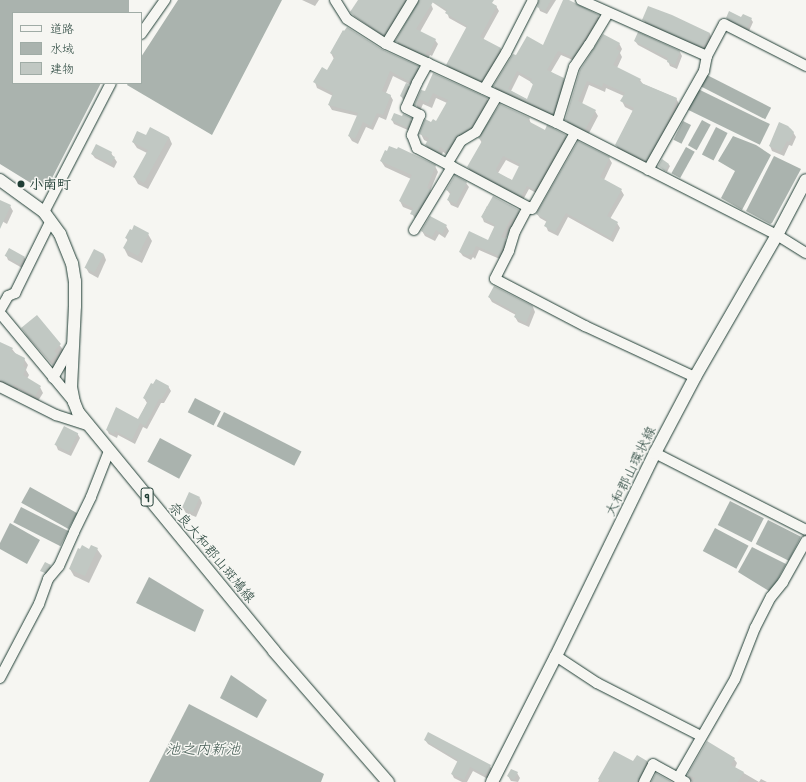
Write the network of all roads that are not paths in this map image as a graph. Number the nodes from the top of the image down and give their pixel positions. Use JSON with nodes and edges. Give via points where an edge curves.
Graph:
{"nodes":[{"id":1,"x":165,"y":0,"type":"edge"},
{"id":2,"x":335,"y":0,"type":"edge"},
{"id":3,"x":413,"y":0,"type":"edge"},
{"id":4,"x":533,"y":0,"type":"edge"},
{"id":5,"x":581,"y":0,"type":"edge"},
{"id":6,"x":608,"y":13,"type":"junction"},
{"id":7,"x":142,"y":33,"type":"edge"},
{"id":8,"x":386,"y":44,"type":"junction"},
{"id":9,"x":707,"y":56,"type":"junction"},
{"id":10,"x":428,"y":64,"type":"junction"},
{"id":11,"x":806,"y":66,"type":"edge"},
{"id":12,"x":110,"y":84,"type":"edge"},
{"id":13,"x":484,"y":89,"type":"junction"},
{"id":14,"x":497,"y":96,"type":"junction"},
{"id":15,"x":557,"y":123,"type":"junction"},
{"id":16,"x":575,"y":132,"type":"junction"},
{"id":17,"x":449,"y":165,"type":"junction"},
{"id":18,"x":648,"y":170,"type":"junction"},
{"id":19,"x":0,"y":180,"type":"edge"},
{"id":20,"x":806,"y":180,"type":"edge"},
{"id":21,"x":528,"y":207,"type":"junction"},
{"id":22,"x":48,"y":216,"type":"junction"},
{"id":23,"x":414,"y":230,"type":"dead end"},
{"id":24,"x":777,"y":235,"type":"junction"},
{"id":25,"x":806,"y":253,"type":"edge"},
{"id":26,"x":0,"y":314,"type":"edge"},
{"id":27,"x":73,"y":342,"type":"junction"},
{"id":28,"x":695,"y":377,"type":"junction"},
{"id":29,"x":53,"y":378,"type":"junction"},
{"id":30,"x":0,"y":387,"type":"edge"},
{"id":31,"x":74,"y":402,"type":"junction"},
{"id":32,"x":89,"y":426,"type":"junction"},
{"id":33,"x":109,"y":450,"type":"junction"},
{"id":34,"x":656,"y":453,"type":"junction"},
{"id":35,"x":806,"y":530,"type":"edge"},
{"id":36,"x":806,"y":541,"type":"edge"},
{"id":37,"x":556,"y":656,"type":"junction"},
{"id":38,"x":0,"y":678,"type":"edge"},
{"id":39,"x":701,"y":736,"type":"junction"},
{"id":40,"x":681,"y":780,"type":"edge"},
{"id":41,"x":388,"y":782,"type":"edge"},
{"id":42,"x":492,"y":782,"type":"edge"},
{"id":43,"x":644,"y":782,"type":"edge"}],
"edges":[{"from":1,"to":7,"type":"street"},
{"from":2,"to":8,"type":"street","via":[[347,19]]},
{"from":3,"to":8,"type":"street"},
{"from":4,"to":13,"type":"street"},
{"from":5,"to":6,"type":"street"},
{"from":6,"to":9,"type":"street"},
{"from":6,"to":15,"type":"street","via":[[574,67]]},
{"from":8,"to":10,"type":"street"},
{"from":9,"to":11,"type":"street","via":[[724,24]]},
{"from":9,"to":18,"type":"street","via":[[704,71]]},
{"from":10,"to":13,"type":"street"},
{"from":10,"to":17,"type":"street","via":[[406,108],[420,115],[412,135],[417,148]]},
{"from":12,"to":22,"type":"street"},
{"from":13,"to":14,"type":"street"},
{"from":14,"to":15,"type":"street"},
{"from":14,"to":17,"type":"street","via":[[476,132],[461,141]]},
{"from":15,"to":16,"type":"street"},
{"from":16,"to":18,"type":"street"},
{"from":16,"to":21,"type":"street","via":[[532,209]]},
{"from":17,"to":21,"type":"street"},
{"from":17,"to":23,"type":"street"},
{"from":18,"to":24,"type":"street"},
{"from":19,"to":22,"type":"main road","name":"奈良大和郡山斑鳩線","number":"9"},
{"from":20,"to":24,"type":"main road","name":"大和郡山環状線"},
{"from":21,"to":28,"type":"street","via":[[495,279],[585,326]]},
{"from":22,"to":26,"type":"street","via":[[15,293],[8,296]]},
{"from":22,"to":27,"type":"main road","name":"奈良大和郡山斑鳩線","number":"9","via":[[66,247],[75,281]]},
{"from":24,"to":25,"type":"street"},
{"from":24,"to":28,"type":"main road","name":"大和郡山環状線"},
{"from":26,"to":29,"type":"street"},
{"from":27,"to":29,"type":"street"},
{"from":27,"to":31,"type":"main road","name":"奈良大和郡山斑鳩線","number":"9","via":[[71,373]]},
{"from":28,"to":34,"type":"main road","name":"大和郡山環状線"},
{"from":29,"to":31,"type":"street"},
{"from":30,"to":32,"type":"street","via":[[56,415]]},
{"from":31,"to":32,"type":"main road","name":"奈良大和郡山斑鳩線","number":"9"},
{"from":32,"to":33,"type":"main road","name":"奈良大和郡山斑鳩線","number":"9"},
{"from":33,"to":38,"type":"street","via":[[91,497],[59,566],[48,579],[39,604]]},
{"from":33,"to":41,"type":"main road","name":"奈良大和郡山斑鳩線","number":"9","via":[[274,651]]},
{"from":34,"to":35,"type":"street"},
{"from":34,"to":37,"type":"main road","name":"大和郡山環状線"},
{"from":36,"to":39,"type":"street","via":[[783,582],[770,597],[735,678]]},
{"from":37,"to":39,"type":"street","via":[[597,683]]},
{"from":37,"to":42,"type":"main road","name":"大和郡山環状線"},
{"from":39,"to":40,"type":"street"},
{"from":40,"to":43,"type":"street","via":[[653,764]]}]}
